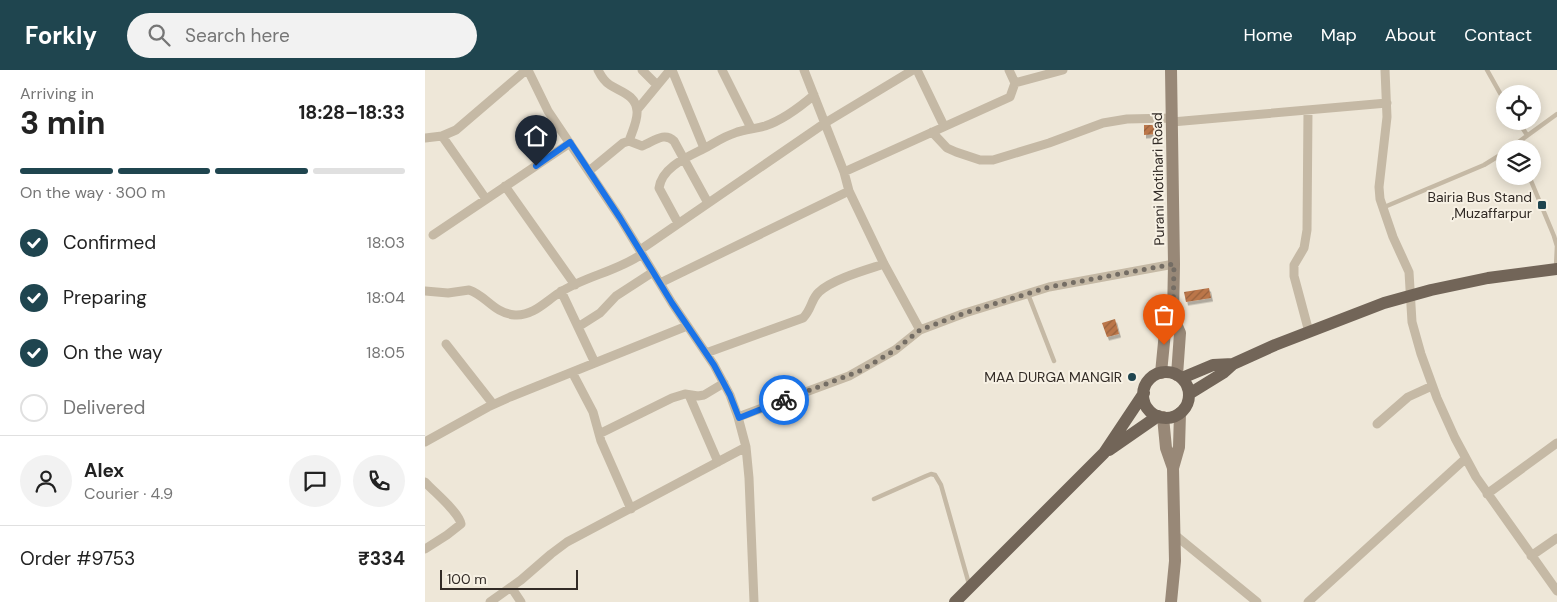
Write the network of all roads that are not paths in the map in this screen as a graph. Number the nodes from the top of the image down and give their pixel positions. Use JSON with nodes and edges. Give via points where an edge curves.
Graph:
{"nodes":[{"id":1,"x":527,"y":70,"type":"edge"},
{"id":2,"x":598,"y":70,"type":"edge"},
{"id":3,"x":642,"y":70,"type":"edge"},
{"id":4,"x":671,"y":70,"type":"edge"},
{"id":5,"x":804,"y":70,"type":"edge"},
{"id":6,"x":913,"y":70,"type":"edge"},
{"id":7,"x":917,"y":70,"type":"edge"},
{"id":8,"x":1009,"y":70,"type":"edge"},
{"id":9,"x":1063,"y":70,"type":"edge"},
{"id":10,"x":1171,"y":70,"type":"edge"},
{"id":11,"x":1385,"y":70,"type":"edge"},
{"id":12,"x":1487,"y":70,"type":"edge"},
{"id":13,"x":725,"y":71,"type":"edge"},
{"id":14,"x":1015,"y":83,"type":"junction"},
{"id":15,"x":657,"y":85,"type":"junction"},
{"id":16,"x":1496,"y":86,"type":"edge"},
{"id":17,"x":814,"y":96,"type":"junction"},
{"id":18,"x":1387,"y":103,"type":"junction"},
{"id":19,"x":637,"y":110,"type":"junction"},
{"id":20,"x":1308,"y":110,"type":"junction"},
{"id":21,"x":1557,"y":114,"type":"edge"},
{"id":22,"x":1172,"y":120,"type":"junction"},
{"id":23,"x":825,"y":123,"type":"junction"},
{"id":24,"x":944,"y":126,"type":"junction"},
{"id":25,"x":751,"y":128,"type":"junction"},
{"id":26,"x":1524,"y":130,"type":"edge"},
{"id":27,"x":932,"y":132,"type":"junction"},
{"id":28,"x":1527,"y":135,"type":"junction"},
{"id":29,"x":442,"y":136,"type":"junction"},
{"id":30,"x":425,"y":138,"type":"edge"},
{"id":31,"x":1522,"y":140,"type":"edge"},
{"id":32,"x":629,"y":141,"type":"junction"},
{"id":33,"x":570,"y":142,"type":"junction"},
{"id":34,"x":704,"y":148,"type":"junction"},
{"id":35,"x":1496,"y":157,"type":"edge"},
{"id":36,"x":683,"y":159,"type":"junction"},
{"id":37,"x":589,"y":171,"type":"junction"},
{"id":38,"x":844,"y":172,"type":"junction"},
{"id":39,"x":1533,"y":185,"type":"edge"},
{"id":40,"x":505,"y":186,"type":"junction"},
{"id":41,"x":849,"y":191,"type":"junction"},
{"id":42,"x":486,"y":199,"type":"junction"},
{"id":43,"x":708,"y":203,"type":"junction"},
{"id":44,"x":1382,"y":208,"type":"junction"},
{"id":45,"x":679,"y":223,"type":"junction"},
{"id":46,"x":433,"y":235,"type":"dead end"},
{"id":47,"x":641,"y":252,"type":"junction"},
{"id":48,"x":884,"y":264,"type":"junction"},
{"id":49,"x":1174,"y":264,"type":"junction"},
{"id":50,"x":1556,"y":269,"type":"edge"},
{"id":51,"x":653,"y":272,"type":"junction"},
{"id":52,"x":660,"y":283,"type":"junction"},
{"id":53,"x":575,"y":285,"type":"junction"},
{"id":54,"x":425,"y":291,"type":"edge"},
{"id":55,"x":561,"y":291,"type":"junction"},
{"id":56,"x":1027,"y":293,"type":"junction"},
{"id":57,"x":1409,"y":296,"type":"junction"},
{"id":58,"x":1173,"y":317,"type":"junction"},
{"id":59,"x":687,"y":326,"type":"junction"},
{"id":60,"x":578,"y":327,"type":"junction"},
{"id":61,"x":920,"y":330,"type":"junction"},
{"id":62,"x":1309,"y":332,"type":"junction"},
{"id":63,"x":446,"y":344,"type":"dead end"},
{"id":64,"x":706,"y":353,"type":"junction"},
{"id":65,"x":1054,"y":361,"type":"dead end"},
{"id":66,"x":595,"y":363,"type":"junction"},
{"id":67,"x":1233,"y":364,"type":"junction"},
{"id":68,"x":572,"y":372,"type":"junction"},
{"id":69,"x":1161,"y":373,"type":"junction"},
{"id":70,"x":1180,"y":377,"type":"junction"},
{"id":71,"x":724,"y":383,"type":"junction"},
{"id":72,"x":1432,"y":386,"type":"junction"},
{"id":73,"x":1144,"y":393,"type":"junction"},
{"id":74,"x":1189,"y":394,"type":"junction"},
{"id":75,"x":689,"y":395,"type":"junction"},
{"id":76,"x":493,"y":404,"type":"junction"},
{"id":77,"x":1179,"y":413,"type":"junction"},
{"id":78,"x":1161,"y":416,"type":"junction"},
{"id":79,"x":739,"y":418,"type":"junction"},
{"id":80,"x":1377,"y":424,"type":"dead end"},
{"id":81,"x":599,"y":434,"type":"junction"},
{"id":82,"x":425,"y":442,"type":"edge"},
{"id":83,"x":1557,"y":443,"type":"edge"},
{"id":84,"x":746,"y":447,"type":"junction"},
{"id":85,"x":1104,"y":453,"type":"junction"},
{"id":86,"x":1465,"y":458,"type":"junction"},
{"id":87,"x":718,"y":462,"type":"junction"},
{"id":88,"x":1173,"y":468,"type":"junction"},
{"id":89,"x":425,"y":482,"type":"edge"},
{"id":90,"x":1487,"y":494,"type":"junction"},
{"id":91,"x":874,"y":499,"type":"dead end"},
{"id":92,"x":631,"y":509,"type":"junction"},
{"id":93,"x":1175,"y":535,"type":"junction"},
{"id":94,"x":1557,"y":538,"type":"edge"},
{"id":95,"x":425,"y":549,"type":"edge"},
{"id":96,"x":1531,"y":556,"type":"junction"},
{"id":97,"x":511,"y":587,"type":"junction"},
{"id":98,"x":971,"y":588,"type":"junction"},
{"id":99,"x":1557,"y":590,"type":"edge"},
{"id":100,"x":490,"y":602,"type":"edge"},
{"id":101,"x":521,"y":602,"type":"edge"},
{"id":102,"x":753,"y":602,"type":"edge"},
{"id":103,"x":955,"y":602,"type":"edge"},
{"id":104,"x":1171,"y":602,"type":"edge"},
{"id":105,"x":1257,"y":602,"type":"edge"},
{"id":106,"x":1308,"y":602,"type":"edge"}],
"edges":[{"from":1,"to":29,"type":"street","via":[[456,130]]},
{"from":1,"to":33,"type":"street","via":[[548,111]]},
{"from":2,"to":19,"type":"street","via":[[609,85],[630,96]]},
{"from":3,"to":15,"type":"street"},
{"from":4,"to":15,"type":"street"},
{"from":4,"to":34,"type":"street"},
{"from":5,"to":17,"type":"street"},
{"from":6,"to":23,"type":"street"},
{"from":7,"to":24,"type":"street"},
{"from":8,"to":14,"type":"street"},
{"from":9,"to":14,"type":"street"},
{"from":10,"to":22,"type":"main road","name":"Purani Motihari Road"},
{"from":11,"to":18,"type":"street"},
{"from":12,"to":16,"type":"lane"},
{"from":13,"to":25,"type":"street"},
{"from":14,"to":24,"type":"street","via":[[1010,97]]},
{"from":15,"to":19,"type":"street"},
{"from":17,"to":23,"type":"street"},
{"from":17,"to":25,"type":"street","via":[[775,121]]},
{"from":18,"to":20,"type":"street"},
{"from":18,"to":44,"type":"street","via":[[1379,187]]},
{"from":19,"to":32,"type":"street"},
{"from":20,"to":22,"type":"street"},
{"from":20,"to":62,"type":"street","via":[[1307,230],[1304,248],[1294,265],[1294,276]]},
{"from":21,"to":28,"type":"lane"},
{"from":22,"to":27,"type":"street","via":[[1127,119],[1103,123],[993,160],[980,160],[947,148]]},
{"from":22,"to":49,"type":"main road","name":"Purani Motihari Road"},
{"from":23,"to":38,"type":"street"},
{"from":23,"to":43,"type":"street"},
{"from":24,"to":27,"type":"street"},
{"from":25,"to":34,"type":"street"},
{"from":26,"to":28,"type":"lane"},
{"from":27,"to":38,"type":"street"},
{"from":28,"to":31,"type":"lane"},
{"from":29,"to":30,"type":"street"},
{"from":29,"to":42,"type":"street"},
{"from":32,"to":36,"type":"street","via":[[642,146],[664,136],[670,137]]},
{"from":32,"to":37,"type":"street"},
{"from":33,"to":37,"type":"street"},
{"from":33,"to":40,"type":"street"},
{"from":34,"to":36,"type":"street"},
{"from":35,"to":44,"type":"lane"},
{"from":36,"to":43,"type":"street"},
{"from":36,"to":45,"type":"street","via":[[664,176],[659,188]]},
{"from":37,"to":47,"type":"street"},
{"from":38,"to":41,"type":"street"},
{"from":39,"to":50,"type":"lane","via":[[1557,246]]},
{"from":40,"to":42,"type":"street"},
{"from":40,"to":53,"type":"street"},
{"from":41,"to":48,"type":"street"},
{"from":41,"to":52,"type":"street"},
{"from":42,"to":46,"type":"street"},
{"from":43,"to":45,"type":"street"},
{"from":44,"to":57,"type":"street","via":[[1409,272]]},
{"from":45,"to":47,"type":"street"},
{"from":47,"to":51,"type":"street"},
{"from":47,"to":53,"type":"street","via":[[623,266]]},
{"from":48,"to":61,"type":"street"},
{"from":48,"to":64,"type":"street","via":[[823,289],[803,318]]},
{"from":49,"to":56,"type":"street"},
{"from":49,"to":58,"type":"main road","name":"Purani Motihari Road"},
{"from":50,"to":57,"type":"main road","via":[[1488,278]]},
{"from":51,"to":52,"type":"street"},
{"from":51,"to":60,"type":"street","via":[[616,296],[600,313]]},
{"from":52,"to":59,"type":"street"},
{"from":53,"to":55,"type":"street"},
{"from":54,"to":55,"type":"street","via":[[448,293],[469,290],[495,308],[524,315]]},
{"from":55,"to":60,"type":"street"},
{"from":56,"to":61,"type":"street"},
{"from":56,"to":65,"type":"lane"},
{"from":57,"to":62,"type":"main road"},
{"from":57,"to":72,"type":"street","via":[[1411,322]]},
{"from":58,"to":69,"type":"main road","name":"Purani Motihari Road","via":[[1165,332]]},
{"from":58,"to":70,"type":"main road","name":"Purani Motihari Road","via":[[1180,334]]},
{"from":59,"to":64,"type":"street"},
{"from":59,"to":66,"type":"street"},
{"from":60,"to":66,"type":"street"},
{"from":61,"to":79,"type":"street","via":[[895,350],[855,373]]},
{"from":62,"to":67,"type":"main road"},
{"from":63,"to":76,"type":"street"},
{"from":64,"to":71,"type":"street"},
{"from":66,"to":68,"type":"street"},
{"from":67,"to":70,"type":"main road","via":[[1213,366]]},
{"from":67,"to":74,"type":"main road"},
{"from":68,"to":76,"type":"street"},
{"from":68,"to":81,"type":"street","via":[[593,412]]},
{"from":69,"to":70,"type":"main road"},
{"from":69,"to":73,"type":"main road","via":[[1147,382]]},
{"from":70,"to":74,"type":"main road"},
{"from":71,"to":75,"type":"street","via":[[704,395]]},
{"from":71,"to":79,"type":"street"},
{"from":72,"to":80,"type":"street","via":[[1407,397]]},
{"from":72,"to":86,"type":"street"},
{"from":73,"to":78,"type":"main road","via":[[1146,404],[1153,413]]},
{"from":73,"to":85,"type":"main road"},
{"from":74,"to":77,"type":"main road","via":[[1187,404]]},
{"from":75,"to":81,"type":"street","via":[[672,398]]},
{"from":75,"to":87,"type":"street"},
{"from":76,"to":82,"type":"street"},
{"from":77,"to":78,"type":"main road"},
{"from":77,"to":88,"type":"main road","via":[[1179,447]]},
{"from":78,"to":85,"type":"main road"},
{"from":78,"to":88,"type":"main road"},
{"from":79,"to":84,"type":"street"},
{"from":81,"to":92,"type":"street"},
{"from":83,"to":90,"type":"street"},
{"from":84,"to":87,"type":"street"},
{"from":84,"to":102,"type":"street"},
{"from":85,"to":98,"type":"main road"},
{"from":86,"to":90,"type":"street"},
{"from":86,"to":106,"type":"street"},
{"from":87,"to":92,"type":"street"},
{"from":88,"to":93,"type":"main road"},
{"from":89,"to":95,"type":"street","via":[[455,512],[461,524]]},
{"from":90,"to":96,"type":"street"},
{"from":91,"to":98,"type":"lane","via":[[931,474],[935,476],[941,485]]},
{"from":92,"to":97,"type":"street","via":[[567,542]]},
{"from":93,"to":104,"type":"main road"},
{"from":93,"to":105,"type":"street"},
{"from":94,"to":96,"type":"street"},
{"from":96,"to":99,"type":"street"},
{"from":97,"to":100,"type":"street"},
{"from":97,"to":101,"type":"street"},
{"from":98,"to":103,"type":"main road"}]}
